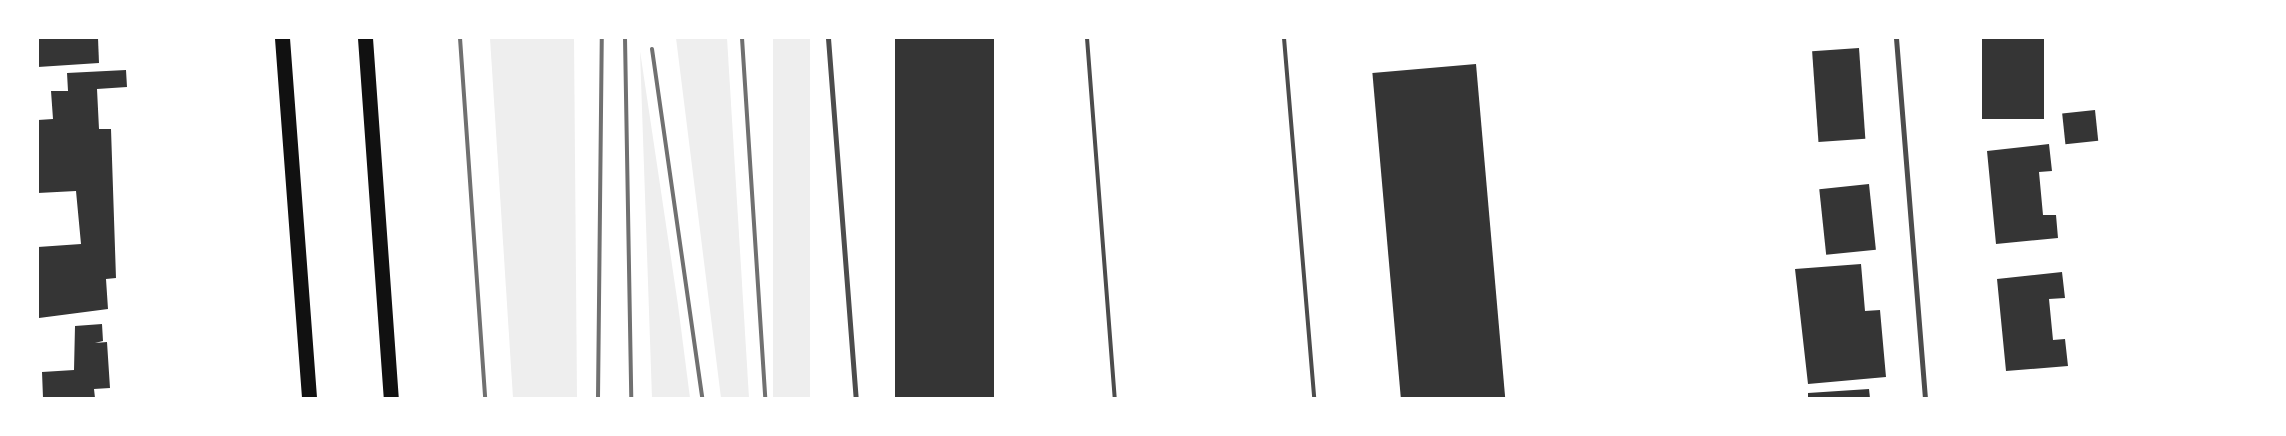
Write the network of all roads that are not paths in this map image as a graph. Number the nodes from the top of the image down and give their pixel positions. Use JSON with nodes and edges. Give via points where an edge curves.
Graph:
{"nodes":[{"id":1,"x":282,"y":38,"type":"edge"},
{"id":2,"x":365,"y":38,"type":"edge"},
{"id":3,"x":828,"y":38,"type":"edge"},
{"id":4,"x":1087,"y":38,"type":"edge"},
{"id":5,"x":1284,"y":38,"type":"edge"},
{"id":6,"x":1896,"y":38,"type":"edge"},
{"id":7,"x":309,"y":398,"type":"edge"},
{"id":8,"x":392,"y":398,"type":"edge"},
{"id":9,"x":856,"y":398,"type":"edge"},
{"id":10,"x":1115,"y":398,"type":"edge"},
{"id":11,"x":1314,"y":398,"type":"edge"},
{"id":12,"x":1925,"y":398,"type":"edge"}],
"edges":[{"from":1,"to":7,"type":"highway"},
{"from":2,"to":8,"type":"highway"},
{"from":3,"to":9,"type":"street"},
{"from":4,"to":10,"type":"lane"},
{"from":5,"to":11,"type":"lane"},
{"from":6,"to":12,"type":"street"}]}
